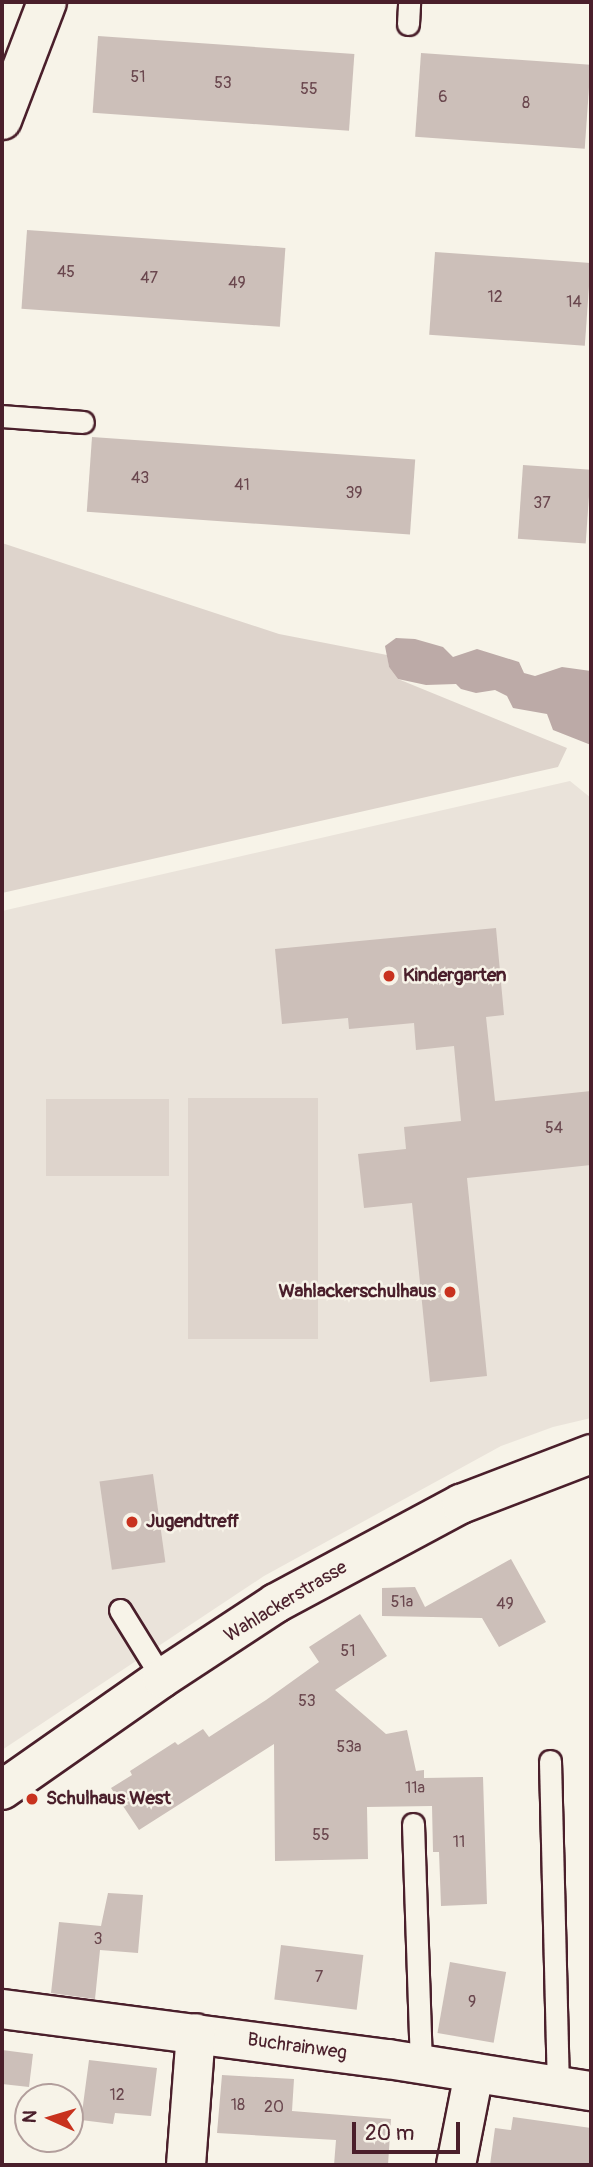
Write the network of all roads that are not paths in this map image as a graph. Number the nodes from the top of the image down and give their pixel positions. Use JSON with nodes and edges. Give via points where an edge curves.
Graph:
{"nodes":[{"id":1,"x":47,"y":2,"type":"edge"},
{"id":2,"x":409,"y":2,"type":"edge"},
{"id":3,"x":408,"y":24,"type":"dead end"},
{"id":4,"x":3,"y":115,"type":"edge"},
{"id":5,"x":2,"y":416,"type":"edge"},
{"id":6,"x":83,"y":422,"type":"dead end"},
{"id":7,"x":591,"y":1454,"type":"edge"},
{"id":8,"x":120,"y":1610,"type":"dead end"},
{"id":9,"x":162,"y":1678,"type":"junction"},
{"id":10,"x":550,"y":1761,"type":"dead end"},
{"id":11,"x":2,"y":1790,"type":"edge"},
{"id":12,"x":413,"y":1824,"type":"dead end"},
{"id":13,"x":2,"y":2009,"type":"edge"},
{"id":14,"x":196,"y":2033,"type":"junction"},
{"id":15,"x":421,"y":2064,"type":"junction"},
{"id":16,"x":474,"y":2073,"type":"junction"},
{"id":17,"x":575,"y":2088,"type":"edge"},
{"id":18,"x":186,"y":2165,"type":"edge"},
{"id":19,"x":456,"y":2165,"type":"edge"}],
"edges":[{"from":1,"to":4,"type":"street"},
{"from":2,"to":3,"type":"lane"},
{"from":5,"to":6,"type":"lane"},
{"from":7,"to":9,"type":"street","name":"Wahlackerstrasse","via":[[432,1518],[276,1604]]},
{"from":8,"to":9,"type":"lane"},
{"from":9,"to":11,"type":"street","name":"Wahlackerstrasse"},
{"from":10,"to":17,"type":"lane"},
{"from":12,"to":15,"type":"lane"},
{"from":13,"to":14,"type":"street","name":"Buchrainweg"},
{"from":14,"to":15,"type":"street","name":"Buchrainweg"},
{"from":14,"to":18,"type":"street"},
{"from":15,"to":16,"type":"street","name":"Buchrainweg"},
{"from":16,"to":17,"type":"street","name":"Buchrainweg"},
{"from":16,"to":19,"type":"street"}]}
